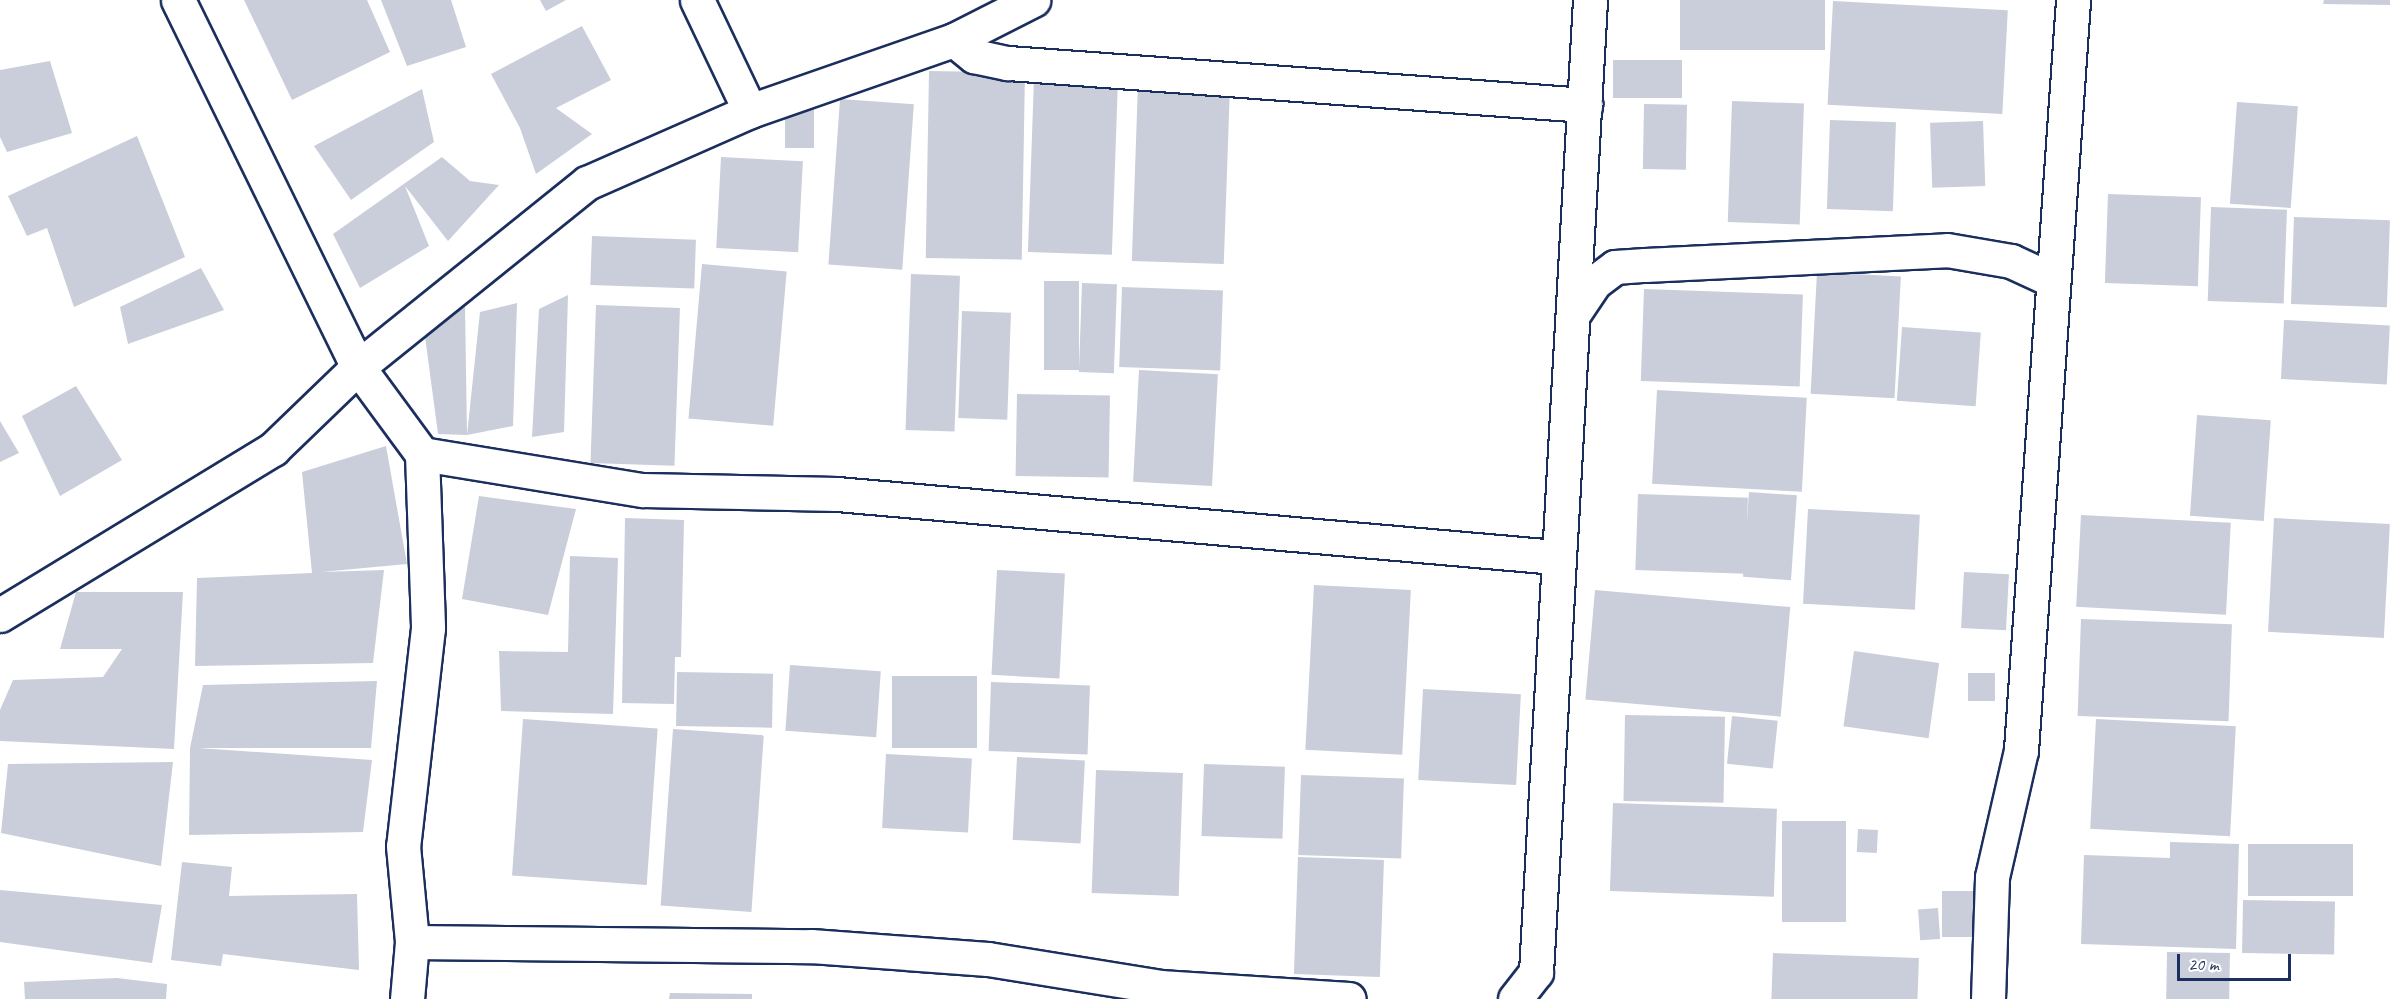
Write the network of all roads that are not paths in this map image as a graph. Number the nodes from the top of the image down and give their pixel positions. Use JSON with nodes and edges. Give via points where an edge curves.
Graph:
{"nodes":[{"id":1,"x":178,"y":0,"type":"edge"},
{"id":2,"x":697,"y":0,"type":"edge"},
{"id":3,"x":1033,"y":0,"type":"edge"},
{"id":4,"x":1590,"y":0,"type":"edge"},
{"id":5,"x":2073,"y":0,"type":"edge"},
{"id":6,"x":954,"y":40,"type":"junction"},
{"id":7,"x":1585,"y":105,"type":"junction"},
{"id":8,"x":750,"y":111,"type":"junction"},
{"id":9,"x":2050,"y":279,"type":"junction"},
{"id":10,"x":1574,"y":313,"type":"junction"},
{"id":11,"x":358,"y":367,"type":"junction"},
{"id":12,"x":422,"y":454,"type":"junction"},
{"id":13,"x":1555,"y":557,"type":"junction"},
{"id":14,"x":0,"y":615,"type":"edge"},
{"id":15,"x":412,"y":942,"type":"junction"},
{"id":16,"x":1521,"y":996,"type":"edge"},
{"id":17,"x":407,"y":999,"type":"edge"},
{"id":18,"x":1349,"y":999,"type":"edge"},
{"id":19,"x":1988,"y":999,"type":"edge"}],
"edges":[{"from":1,"to":11,"type":"street"},
{"from":2,"to":8,"type":"street"},
{"from":3,"to":6,"type":"street"},
{"from":4,"to":7,"type":"street"},
{"from":5,"to":9,"type":"street"},
{"from":6,"to":7,"type":"street","via":[[974,56],[1008,63]]},
{"from":6,"to":8,"type":"street"},
{"from":7,"to":10,"type":"street"},
{"from":8,"to":11,"type":"street","via":[[587,183]]},
{"from":9,"to":10,"type":"street","via":[[2010,261],[1947,250],[1615,267],[1595,282]]},
{"from":9,"to":19,"type":"street","via":[[2021,750],[1992,878]]},
{"from":10,"to":13,"type":"street"},
{"from":11,"to":12,"type":"street"},
{"from":11,"to":14,"type":"street","via":[[273,449]]},
{"from":12,"to":13,"type":"street","via":[[643,490],[837,494]]},
{"from":12,"to":15,"type":"street","via":[[428,628],[404,846]]},
{"from":13,"to":16,"type":"street","via":[[1536,972]]},
{"from":15,"to":17,"type":"street"},
{"from":15,"to":18,"type":"street","via":[[811,946],[988,959],[1160,987]]}]}
